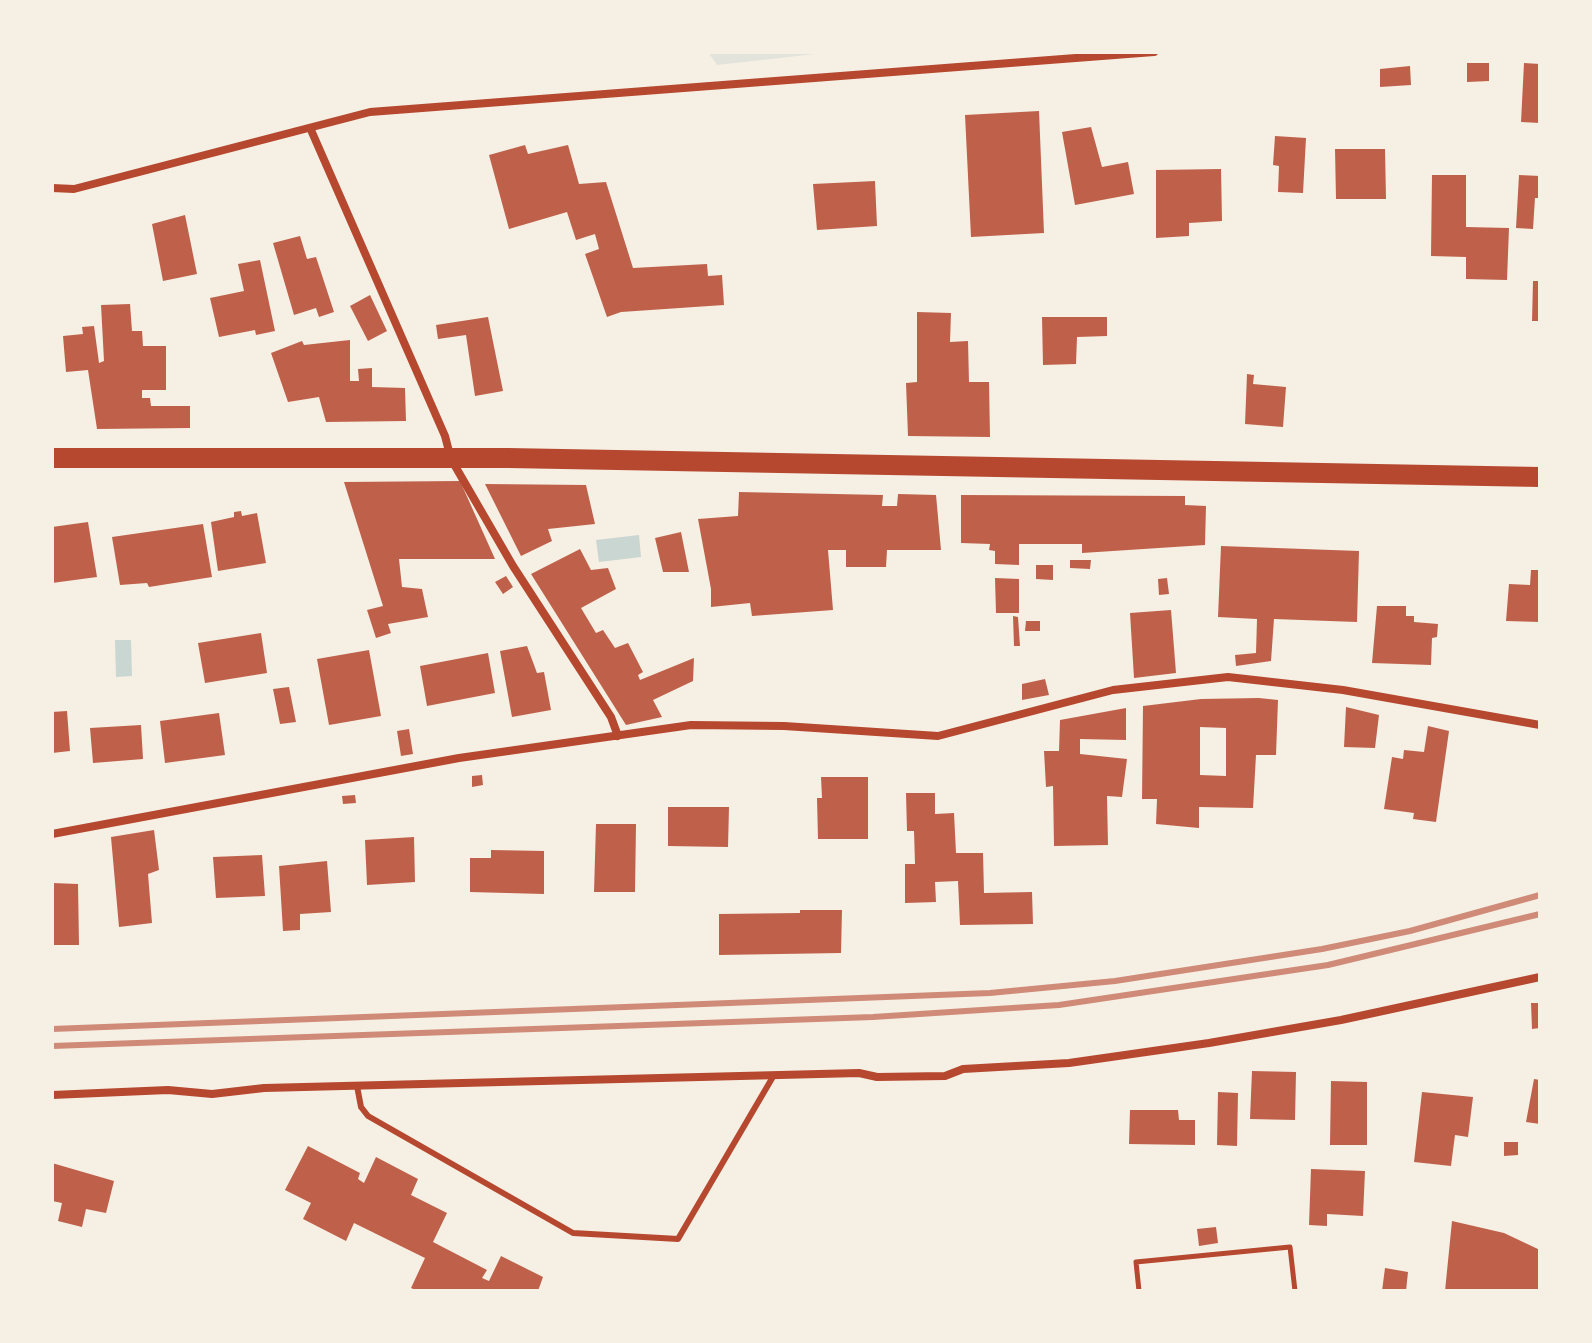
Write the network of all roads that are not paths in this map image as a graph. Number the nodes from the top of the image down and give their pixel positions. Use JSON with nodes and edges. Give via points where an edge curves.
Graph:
{"nodes":[{"id":1,"x":1154,"y":52,"type":"edge"},
{"id":2,"x":311,"y":130,"type":"junction"},
{"id":3,"x":52,"y":188,"type":"edge"},
{"id":4,"x":52,"y":458,"type":"edge"},
{"id":5,"x":451,"y":459,"type":"junction"},
{"id":6,"x":1540,"y":477,"type":"edge"},
{"id":7,"x":1540,"y":725,"type":"edge"},
{"id":8,"x":618,"y":736,"type":"junction"},
{"id":9,"x":52,"y":834,"type":"edge"},
{"id":10,"x":1540,"y":977,"type":"edge"},
{"id":11,"x":774,"y":1075,"type":"junction"},
{"id":12,"x":357,"y":1086,"type":"junction"},
{"id":13,"x":52,"y":1095,"type":"edge"}],
"edges":[{"from":1,"to":2,"type":"street","via":[[370,112]]},
{"from":2,"to":3,"type":"street","via":[[74,189]]},
{"from":2,"to":5,"type":"street"},
{"from":4,"to":5,"type":"main road"},
{"from":5,"to":6,"type":"main road"},
{"from":5,"to":8,"type":"street"},
{"from":7,"to":8,"type":"street","via":[[1343,690],[1228,677],[1113,690],[938,736],[706,725]]},
{"from":8,"to":9,"type":"street","via":[[459,758]]},
{"from":10,"to":11,"type":"street","via":[[1341,1020],[1069,1063],[963,1069],[945,1076]]},
{"from":11,"to":12,"type":"street"},
{"from":11,"to":12,"type":"lane","via":[[678,1239],[573,1233],[368,1116]]},
{"from":12,"to":13,"type":"street"}]}
